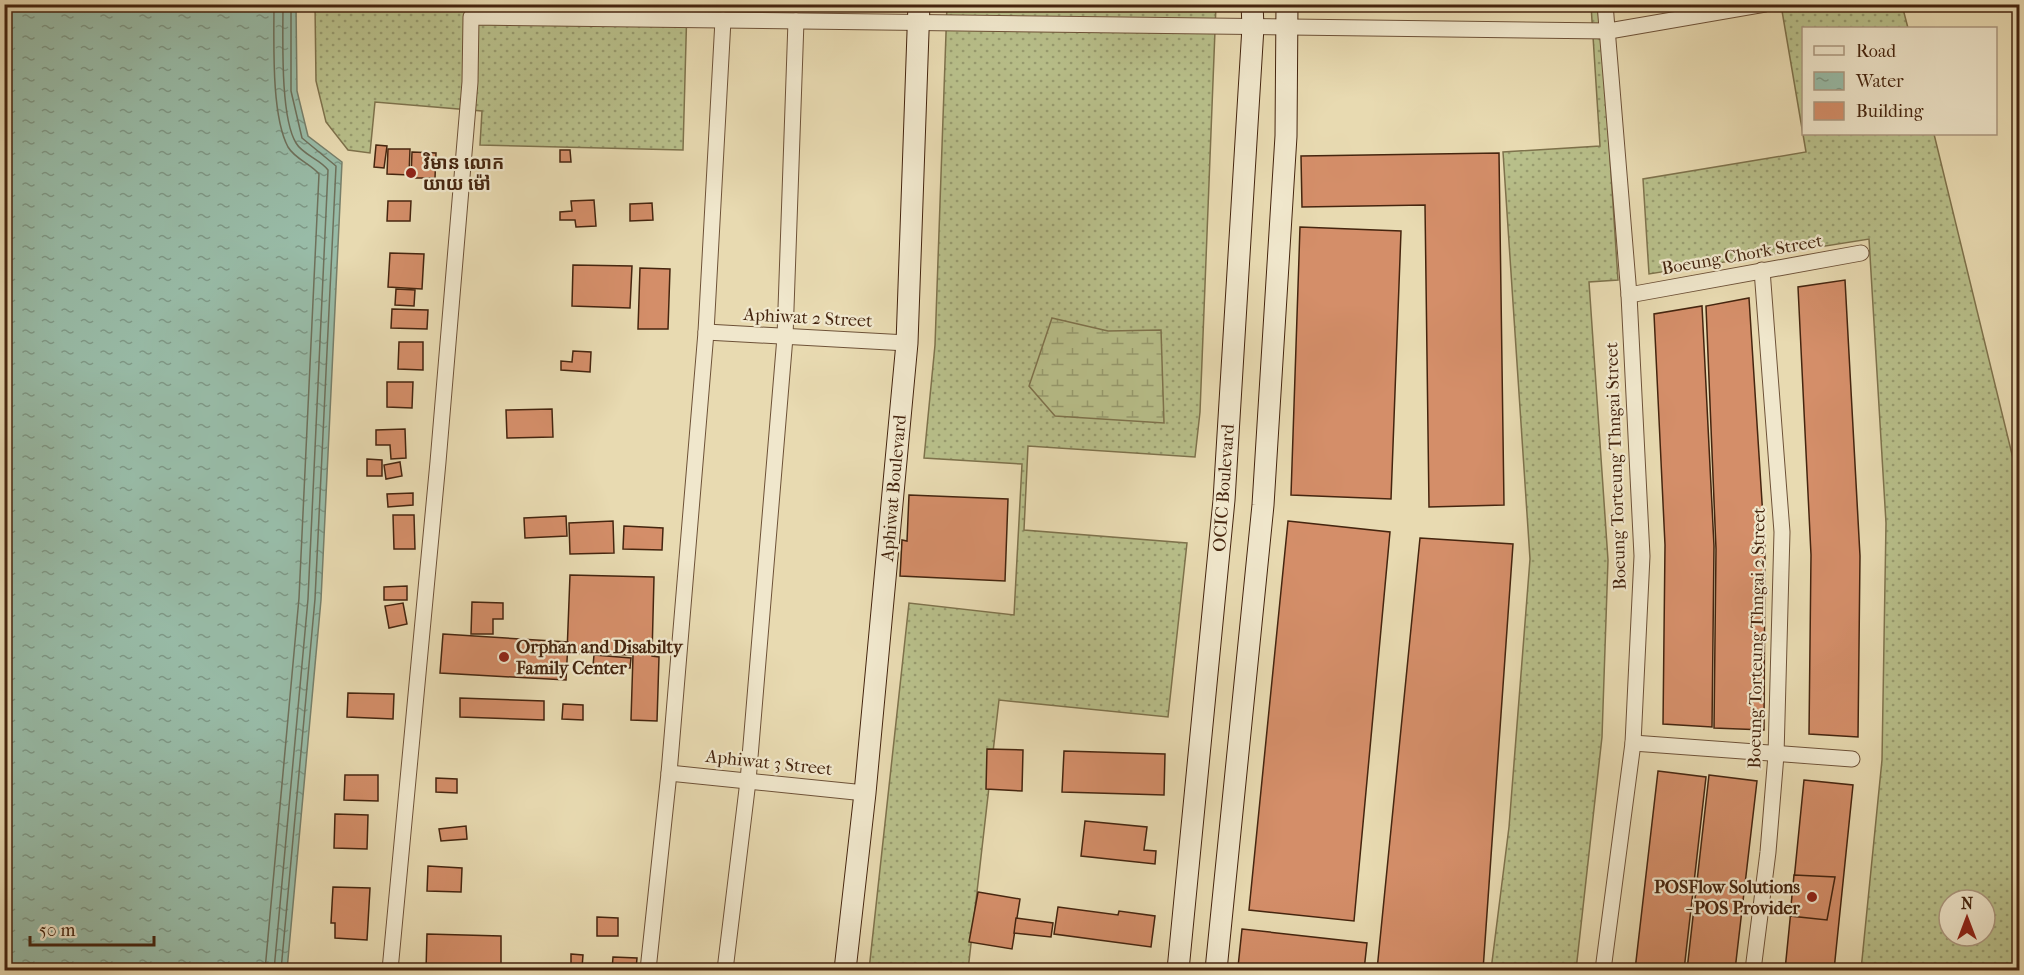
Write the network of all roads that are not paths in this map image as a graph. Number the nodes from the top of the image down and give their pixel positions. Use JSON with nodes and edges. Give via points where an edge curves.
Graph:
{"nodes":[{"id":1,"x":1252,"y":4,"type":"edge"},
{"id":2,"x":1287,"y":4,"type":"edge"},
{"id":3,"x":1605,"y":4,"type":"edge"},
{"id":4,"x":1760,"y":5,"type":"edge"},
{"id":5,"x":919,"y":14,"type":"edge"},
{"id":6,"x":723,"y":20,"type":"junction"},
{"id":7,"x":796,"y":21,"type":"junction"},
{"id":8,"x":1253,"y":27,"type":"junction"},
{"id":9,"x":1288,"y":27,"type":"junction"},
{"id":10,"x":1609,"y":31,"type":"junction"},
{"id":11,"x":1861,"y":253,"type":"dead end"},
{"id":12,"x":1762,"y":270,"type":"junction"},
{"id":13,"x":1629,"y":295,"type":"junction"},
{"id":14,"x":706,"y":332,"type":"junction"},
{"id":15,"x":785,"y":337,"type":"junction"},
{"id":16,"x":907,"y":344,"type":"junction"},
{"id":17,"x":1634,"y":743,"type":"junction"},
{"id":18,"x":1776,"y":755,"type":"junction"},
{"id":19,"x":1852,"y":759,"type":"dead end"},
{"id":20,"x":669,"y":773,"type":"junction"},
{"id":21,"x":747,"y":781,"type":"junction"},
{"id":22,"x":865,"y":793,"type":"junction"},
{"id":23,"x":390,"y":970,"type":"edge"},
{"id":24,"x":648,"y":970,"type":"edge"},
{"id":25,"x":726,"y":970,"type":"edge"},
{"id":26,"x":845,"y":970,"type":"edge"},
{"id":27,"x":1178,"y":970,"type":"edge"},
{"id":28,"x":1216,"y":970,"type":"edge"},
{"id":29,"x":1603,"y":970,"type":"edge"},
{"id":30,"x":1753,"y":970,"type":"edge"}],
"edges":[{"from":1,"to":8,"type":"street","name":"OCIC Boulevard"},
{"from":2,"to":9,"type":"street"},
{"from":3,"to":10,"type":"street","name":"Boeung Torteung Thngai Street"},
{"from":4,"to":10,"type":"street"},
{"from":5,"to":7,"type":"street"},
{"from":5,"to":8,"type":"street"},
{"from":5,"to":16,"type":"street","name":"Aphiwat Boulevard"},
{"from":6,"to":7,"type":"street"},
{"from":6,"to":14,"type":"street"},
{"from":6,"to":23,"type":"street","via":[[471,17],[470,82],[438,462]]},
{"from":7,"to":15,"type":"street"},
{"from":8,"to":9,"type":"street"},
{"from":8,"to":27,"type":"street","name":"OCIC Boulevard","via":[[1224,500]]},
{"from":9,"to":10,"type":"street"},
{"from":9,"to":28,"type":"street","via":[[1286,136],[1263,505]]},
{"from":10,"to":13,"type":"street","name":"Boeung Torteung Thngai Street"},
{"from":11,"to":12,"type":"street","name":"Boeung Chork Street"},
{"from":12,"to":13,"type":"street","name":"Boeung Chork Street"},
{"from":12,"to":18,"type":"street","name":"Boeung Torteung Thngai 2 Street","via":[[1782,532]]},
{"from":13,"to":17,"type":"street","name":"Boeung Torteung Thngai Street","via":[[1642,556]]},
{"from":14,"to":15,"type":"street","name":"Aphiwat 2 Street"},
{"from":14,"to":20,"type":"street"},
{"from":15,"to":16,"type":"street","name":"Aphiwat 2 Street"},
{"from":15,"to":21,"type":"street"},
{"from":16,"to":22,"type":"street","name":"Aphiwat Boulevard"},
{"from":17,"to":18,"type":"street"},
{"from":17,"to":29,"type":"street","name":"Boeung Torteung Thngai Street"},
{"from":18,"to":19,"type":"street"},
{"from":18,"to":30,"type":"street","name":"Boeung Torteung Thngai 2 Street"},
{"from":20,"to":21,"type":"street","name":"Aphiwat 3 Street"},
{"from":20,"to":24,"type":"street"},
{"from":21,"to":22,"type":"street","name":"Aphiwat 3 Street"},
{"from":21,"to":25,"type":"street"},
{"from":22,"to":26,"type":"street","name":"Aphiwat Boulevard"}]}
